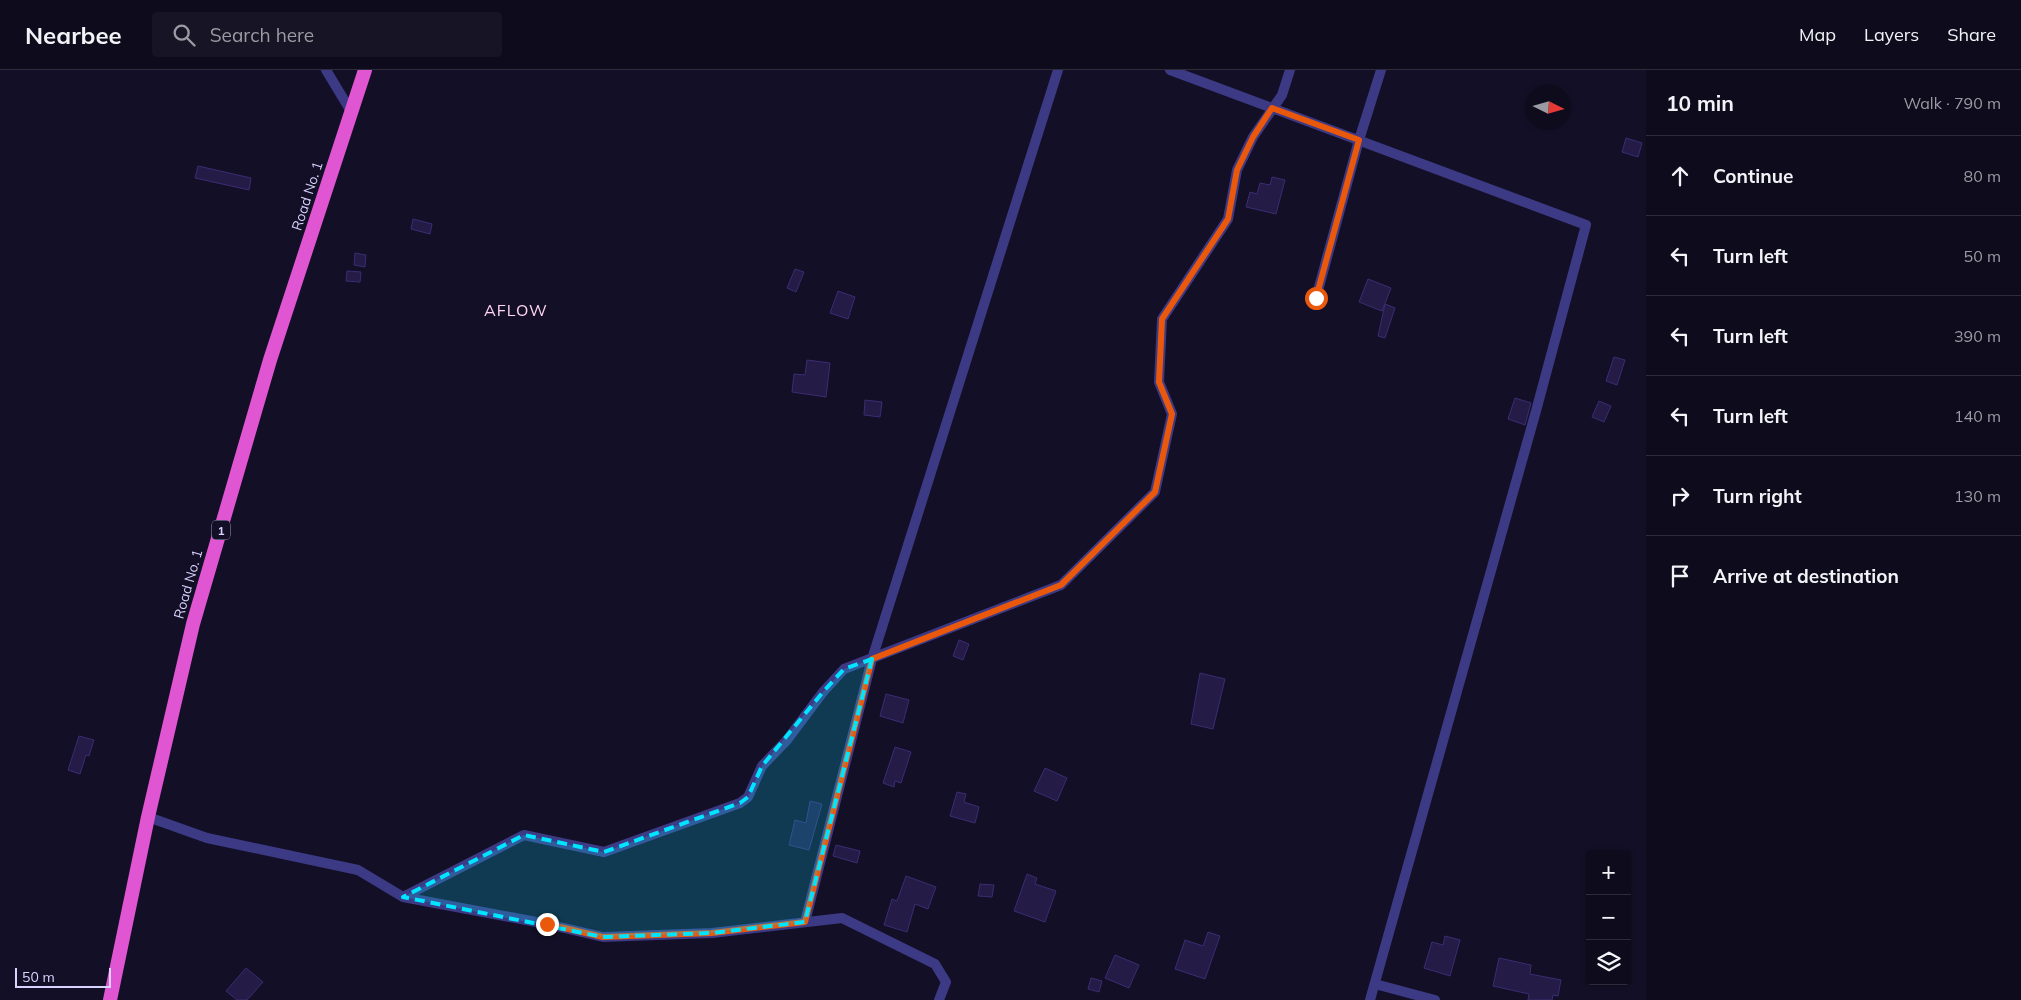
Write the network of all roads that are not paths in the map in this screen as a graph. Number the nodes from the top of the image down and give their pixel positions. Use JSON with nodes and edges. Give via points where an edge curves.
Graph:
{"nodes":[{"id":1,"x":326,"y":70,"type":"edge"},
{"id":2,"x":365,"y":70,"type":"edge"},
{"id":3,"x":1058,"y":70,"type":"edge"},
{"id":4,"x":1170,"y":70,"type":"edge"},
{"id":5,"x":1290,"y":70,"type":"edge"},
{"id":6,"x":1381,"y":70,"type":"edge"},
{"id":7,"x":1272,"y":108,"type":"junction"},
{"id":8,"x":352,"y":113,"type":"junction"},
{"id":9,"x":1359,"y":140,"type":"junction"},
{"id":10,"x":1316,"y":298,"type":"dead end"},
{"id":11,"x":872,"y":659,"type":"junction"},
{"id":12,"x":148,"y":817,"type":"junction"},
{"id":13,"x":404,"y":897,"type":"junction"},
{"id":14,"x":805,"y":922,"type":"junction"},
{"id":15,"x":1375,"y":984,"type":"junction"},
{"id":16,"x":110,"y":1000,"type":"edge"},
{"id":17,"x":939,"y":1000,"type":"edge"},
{"id":18,"x":1370,"y":1000,"type":"edge"},
{"id":19,"x":1435,"y":1000,"type":"edge"}],
"edges":[{"from":1,"to":8,"type":"street"},
{"from":2,"to":8,"type":"highway","name":"Road No. 1","number":"1"},
{"from":3,"to":11,"type":"street"},
{"from":4,"to":7,"type":"street"},
{"from":5,"to":7,"type":"street","via":[[1282,95]]},
{"from":6,"to":9,"type":"street"},
{"from":7,"to":9,"type":"street"},
{"from":7,"to":11,"type":"street","via":[[1237,170],[1228,219],[1162,319],[1159,382],[1172,414],[1155,492],[1061,585]]},
{"from":8,"to":12,"type":"highway","name":"Road No. 1","number":"1","via":[[270,360],[193,624]]},
{"from":9,"to":10,"type":"street"},
{"from":9,"to":15,"type":"street","via":[[1586,225]]},
{"from":11,"to":13,"type":"street","via":[[844,669],[762,766],[748,797],[740,803],[604,852],[524,834]]},
{"from":11,"to":14,"type":"street"},
{"from":12,"to":13,"type":"street","via":[[207,838],[358,870]]},
{"from":12,"to":16,"type":"highway","name":"Road No. 1","number":"1"},
{"from":13,"to":14,"type":"street","via":[[603,937],[703,934]]},
{"from":14,"to":17,"type":"street","via":[[842,918],[935,964],[946,982]]},
{"from":15,"to":18,"type":"street"},
{"from":15,"to":19,"type":"street"}]}
